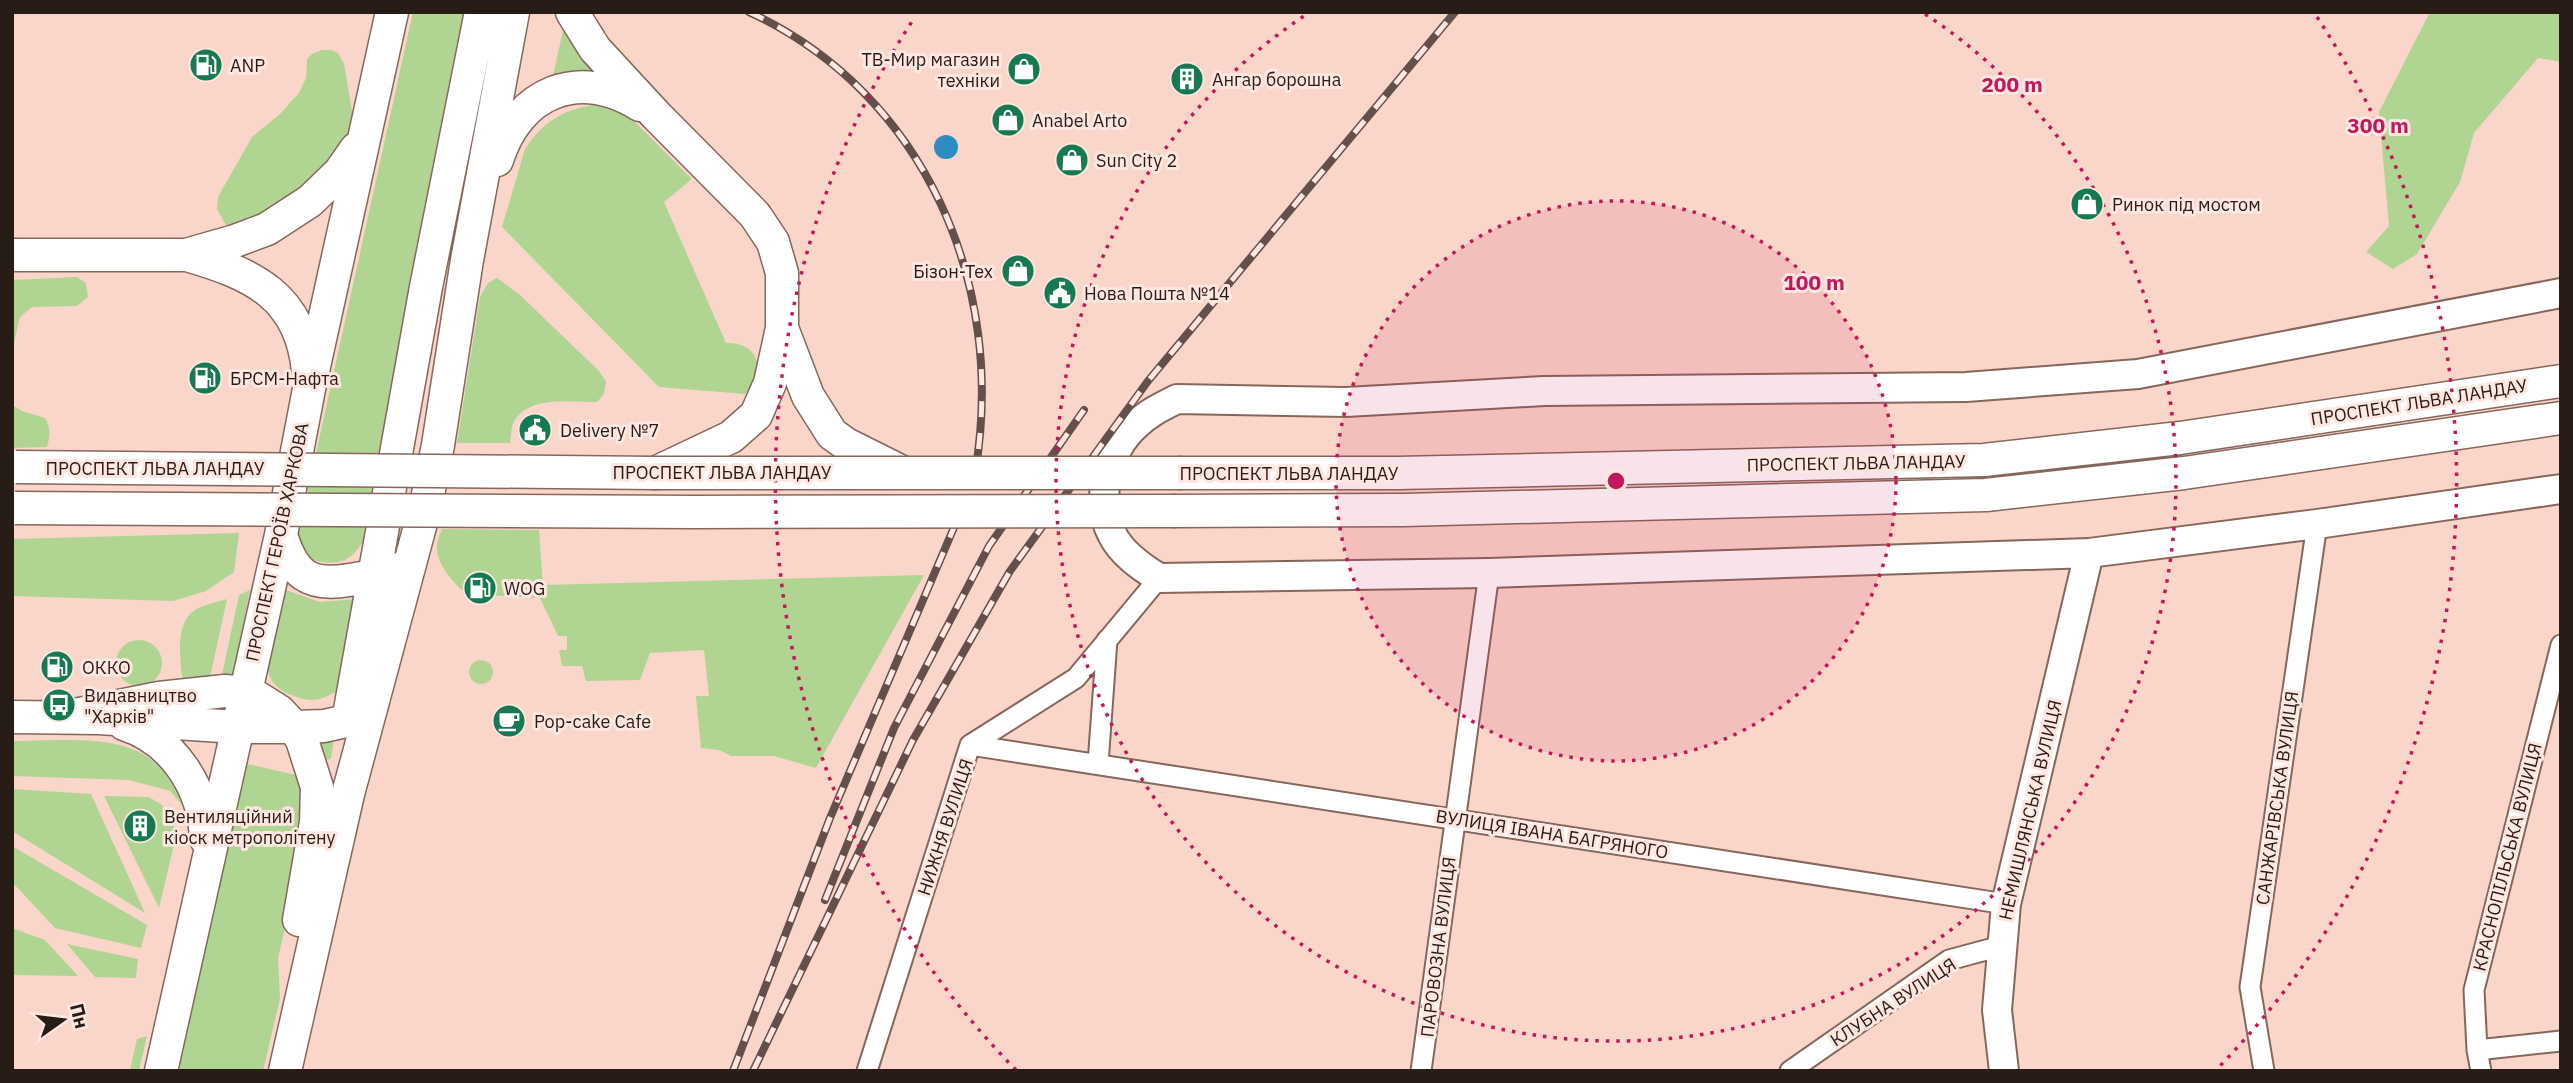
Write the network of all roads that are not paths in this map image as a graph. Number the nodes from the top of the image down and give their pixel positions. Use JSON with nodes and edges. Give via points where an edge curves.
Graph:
{"nodes":[{"id":1,"x":392,"y":12,"type":"edge"},
{"id":2,"x":481,"y":12,"type":"edge"},
{"id":3,"x":513,"y":12,"type":"edge"},
{"id":4,"x":572,"y":12,"type":"edge"},
{"id":5,"x":656,"y":115,"type":"junction"},
{"id":6,"x":364,"y":132,"type":"junction"},
{"id":7,"x":12,"y":255,"type":"edge"},
{"id":8,"x":186,"y":255,"type":"junction"},
{"id":9,"x":467,"y":260,"type":"junction"},
{"id":10,"x":2561,"y":293,"type":"edge"},
{"id":11,"x":782,"y":328,"type":"junction"},
{"id":12,"x":2561,"y":380,"type":"edge"},
{"id":13,"x":309,"y":389,"type":"junction"},
{"id":14,"x":2561,"y":418,"type":"edge"},
{"id":15,"x":13,"y":467,"type":"edge"},
{"id":16,"x":902,"y":472,"type":"junction"},
{"id":17,"x":655,"y":473,"type":"junction"},
{"id":18,"x":2561,"y":489,"type":"edge"},
{"id":19,"x":13,"y":508,"type":"edge"},
{"id":20,"x":2317,"y":524,"type":"junction"},
{"id":21,"x":418,"y":532,"type":"junction"},
{"id":22,"x":281,"y":535,"type":"junction"},
{"id":23,"x":2089,"y":553,"type":"junction"},
{"id":24,"x":1489,"y":573,"type":"junction"},
{"id":25,"x":1158,"y":578,"type":"junction"},
{"id":26,"x":359,"y":579,"type":"junction"},
{"id":27,"x":1107,"y":640,"type":"junction"},
{"id":28,"x":2561,"y":645,"type":"edge"},
{"id":29,"x":364,"y":693,"type":"junction"},
{"id":30,"x":240,"y":713,"type":"junction"},
{"id":31,"x":65,"y":716,"type":"junction"},
{"id":32,"x":12,"y":717,"type":"edge"},
{"id":33,"x":99,"y":718,"type":"junction"},
{"id":34,"x":290,"y":723,"type":"junction"},
{"id":35,"x":971,"y":745,"type":"junction"},
{"id":36,"x":1098,"y":764,"type":"junction"},
{"id":37,"x":1455,"y":818,"type":"junction"},
{"id":38,"x":205,"y":875,"type":"junction"},
{"id":39,"x":2006,"y":904,"type":"junction"},
{"id":40,"x":2001,"y":946,"type":"junction"},
{"id":41,"x":303,"y":991,"type":"junction"},
{"id":42,"x":2561,"y":1041,"type":"edge"},
{"id":43,"x":2477,"y":1050,"type":"junction"},
{"id":44,"x":161,"y":1071,"type":"edge"},
{"id":45,"x":285,"y":1071,"type":"edge"},
{"id":46,"x":867,"y":1071,"type":"edge"},
{"id":47,"x":1422,"y":1071,"type":"edge"},
{"id":48,"x":1790,"y":1071,"type":"edge"},
{"id":49,"x":2004,"y":1071,"type":"edge"},
{"id":50,"x":2264,"y":1071,"type":"edge"},
{"id":51,"x":2481,"y":1071,"type":"edge"}],
"edges":[{"from":1,"to":6,"type":"main road","name":"ПРОСПЕКТ ГЕРОЇВ ХАРКОВА"},
{"from":2,"to":26,"type":"main road","via":[[381,540]]},
{"from":3,"to":9,"type":"main road"},
{"from":4,"to":5,"type":"main road","via":[[595,49]]},
{"from":5,"to":9,"type":"main road","via":[[618,93],[593,86],[560,91],[523,112],[503,142]]},
{"from":5,"to":11,"type":"main road","via":[[744,203],[774,242],[782,273]]},
{"from":6,"to":8,"type":"main road","via":[[340,172],[297,211],[250,236]]},
{"from":6,"to":13,"type":"main road","name":"ПРОСПЕКТ ГЕРОЇВ ХАРКОВА"},
{"from":7,"to":8,"type":"main road"},
{"from":8,"to":13,"type":"main road","via":[[239,271],[274,295],[300,333]]},
{"from":9,"to":21,"type":"main road","via":[[438,444]]},
{"from":10,"to":25,"type":"street","via":[[2138,374],[1966,387],[1544,391],[1346,402],[1177,398],[1155,410],[1126,436],[1112,461],[1105,491],[1111,534],[1134,561]]},
{"from":11,"to":16,"type":"main road","via":[[808,396],[832,434]]},
{"from":11,"to":17,"type":"main road","via":[[768,390],[750,423],[731,437]]},
{"from":12,"to":16,"type":"main road","name":"ПРОСПЕКТ ЛЬВА ЛАНДАУ","bridge":true,"via":[[2180,438],[1984,460],[1398,473]]},
{"from":13,"to":22,"type":"main road","name":"ПРОСПЕКТ ГЕРОЇВ ХАРКОВА"},
{"from":14,"to":19,"type":"main road","name":"ПРОСПЕКТ ЛЬВА ЛАНДАУ","bridge":true,"via":[[2183,474],[1986,495],[1404,510]]},
{"from":15,"to":17,"type":"main road","name":"ПРОСПЕКТ ЛЬВА ЛАНДАУ","bridge":true},
{"from":16,"to":17,"type":"main road","name":"ПРОСПЕКТ ЛЬВА ЛАНДАУ","bridge":true},
{"from":18,"to":20,"type":"street"},
{"from":20,"to":23,"type":"street"},
{"from":20,"to":50,"type":"street","name":"САНЖАРІВСЬКА ВУЛИЦЯ","via":[[2250,987]]},
{"from":21,"to":26,"type":"main road","via":[[399,564]]},
{"from":21,"to":29,"type":"main road"},
{"from":22,"to":26,"type":"main road","via":[[292,562],[304,576],[324,583]]},
{"from":22,"to":30,"type":"main road","name":"ПРОСПЕКТ ГЕРОЇВ ХАРКОВА"},
{"from":23,"to":24,"type":"street"},
{"from":23,"to":39,"type":"street","name":"НЕМИШЛЯНСЬКА ВУЛИЦЯ"},
{"from":24,"to":25,"type":"street"},
{"from":24,"to":37,"type":"street","name":"ПАРОВОЗНА ВУЛИЦЯ"},
{"from":25,"to":27,"type":"street","name":"НИЖНЯ ВУЛИЦЯ"},
{"from":26,"to":29,"type":"main road"},
{"from":27,"to":35,"type":"street","name":"НИЖНЯ ВУЛИЦЯ","via":[[1076,678]]},
{"from":27,"to":36,"type":"street"},
{"from":28,"to":43,"type":"street","name":"КРАСНОПІЛЬСЬКА ВУЛИЦЯ","via":[[2474,990]]},
{"from":29,"to":34,"type":"main road","via":[[324,726]]},
{"from":29,"to":41,"type":"main road","via":[[351,783]]},
{"from":29,"to":41,"type":"main road","via":[[340,769],[306,932]]},
{"from":30,"to":31,"type":"main road","via":[[218,691]]},
{"from":30,"to":33,"type":"main road"},
{"from":30,"to":34,"type":"main road"},
{"from":30,"to":38,"type":"main road","name":"ПРОСПЕКТ ГЕРОЇВ ХАРКОВА"},
{"from":31,"to":32,"type":"main road"},
{"from":31,"to":33,"type":"main road"},
{"from":33,"to":38,"type":"main road","via":[[148,734],[185,771],[204,817]]},
{"from":34,"to":41,"type":"main road","via":[[313,769],[318,799],[298,932]]},
{"from":35,"to":36,"type":"street","name":"ВУЛИЦЯ ІВАНА БАГРЯНОГО"},
{"from":35,"to":46,"type":"street","name":"НИЖНЯ ВУЛИЦЯ"},
{"from":36,"to":37,"type":"street","name":"ВУЛИЦЯ ІВАНА БАГРЯНОГО"},
{"from":37,"to":39,"type":"street","name":"ВУЛИЦЯ ІВАНА БАГРЯНОГО"},
{"from":37,"to":47,"type":"street","name":"ПАРОВОЗНА ВУЛИЦЯ"},
{"from":38,"to":44,"type":"main road","name":"ПРОСПЕКТ ГЕРОЇВ ХАРКОВА"},
{"from":39,"to":40,"type":"street","name":"НЕМИШЛЯНСЬКА ВУЛИЦЯ"},
{"from":40,"to":48,"type":"street","name":"КЛУБНА ВУЛИЦЯ","via":[[1949,960]]},
{"from":40,"to":49,"type":"street","name":"НЕМИШЛЯНСЬКА ВУЛИЦЯ","via":[[1997,1010]]},
{"from":41,"to":45,"type":"main road"},
{"from":42,"to":43,"type":"street"},
{"from":43,"to":51,"type":"street","name":"КРАСНОПІЛЬСЬКА ВУЛИЦЯ"}]}
